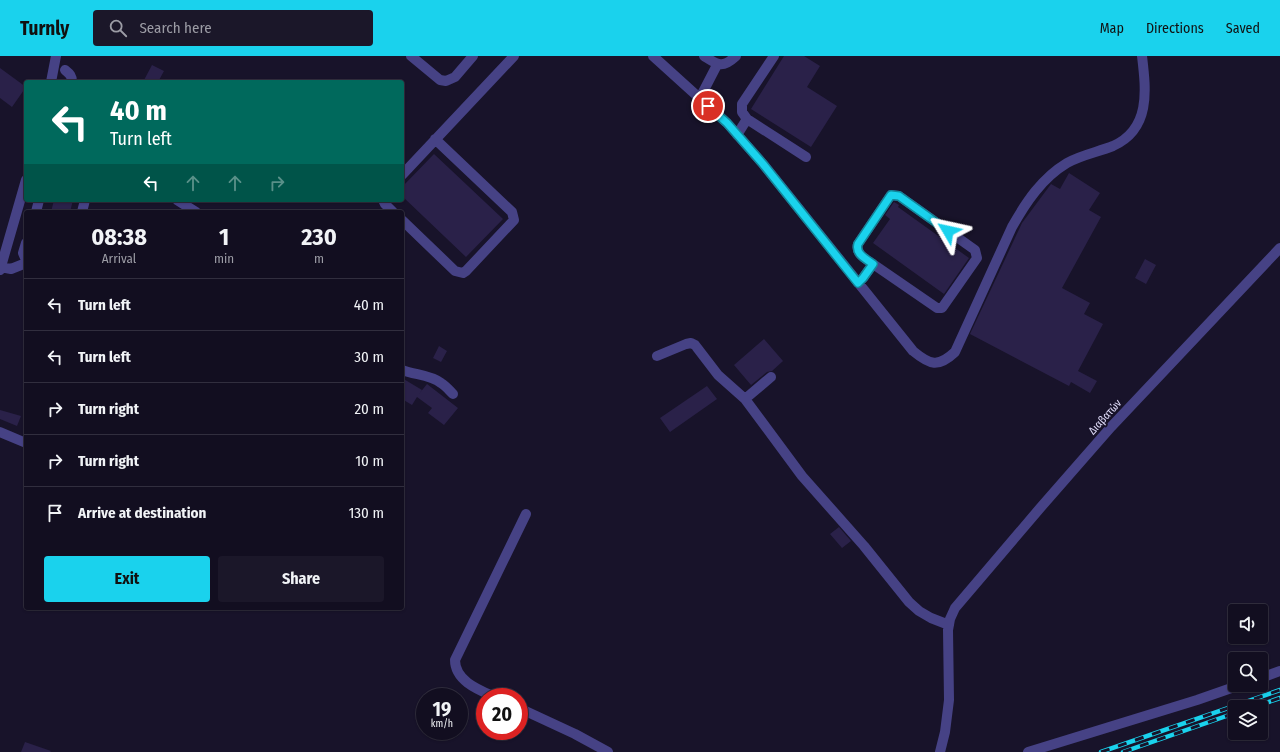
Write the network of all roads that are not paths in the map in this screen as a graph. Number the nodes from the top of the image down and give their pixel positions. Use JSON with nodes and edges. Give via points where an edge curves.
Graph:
{"nodes":[{"id":1,"x":56,"y":56,"type":"edge"},
{"id":2,"x":411,"y":56,"type":"edge"},
{"id":3,"x":473,"y":56,"type":"edge"},
{"id":4,"x":514,"y":56,"type":"edge"},
{"id":5,"x":653,"y":56,"type":"edge"},
{"id":6,"x":704,"y":56,"type":"edge"},
{"id":7,"x":736,"y":56,"type":"edge"},
{"id":8,"x":774,"y":56,"type":"edge"},
{"id":9,"x":1142,"y":56,"type":"edge"},
{"id":10,"x":717,"y":64,"type":"junction"},
{"id":11,"x":65,"y":70,"type":"dead end"},
{"id":12,"x":51,"y":80,"type":"edge"},
{"id":13,"x":72,"y":80,"type":"edge"},
{"id":14,"x":699,"y":97,"type":"junction"},
{"id":15,"x":747,"y":119,"type":"junction"},
{"id":16,"x":737,"y":134,"type":"junction"},
{"id":17,"x":435,"y":139,"type":"junction"},
{"id":18,"x":806,"y":157,"type":"dead end"},
{"id":19,"x":404,"y":173,"type":"edge"},
{"id":20,"x":24,"y":187,"type":"edge"},
{"id":21,"x":180,"y":202,"type":"edge"},
{"id":22,"x":384,"y":202,"type":"edge"},
{"id":23,"x":193,"y":210,"type":"edge"},
{"id":24,"x":391,"y":210,"type":"edge"},
{"id":25,"x":404,"y":222,"type":"edge"},
{"id":26,"x":1280,"y":248,"type":"edge"},
{"id":27,"x":24,"y":262,"type":"edge"},
{"id":28,"x":873,"y":264,"type":"junction"},
{"id":29,"x":0,"y":268,"type":"edge"},
{"id":30,"x":858,"y":283,"type":"junction"},
{"id":31,"x":657,"y":356,"type":"dead end"},
{"id":32,"x":404,"y":371,"type":"edge"},
{"id":33,"x":771,"y":377,"type":"dead end"},
{"id":34,"x":453,"y":394,"type":"dead end"},
{"id":35,"x":745,"y":399,"type":"junction"},
{"id":36,"x":0,"y":432,"type":"edge"},
{"id":37,"x":24,"y":442,"type":"edge"},
{"id":38,"x":526,"y":514,"type":"dead end"},
{"id":39,"x":949,"y":625,"type":"junction"},
{"id":40,"x":1280,"y":671,"type":"edge"},
{"id":41,"x":1268,"y":675,"type":"edge"},
{"id":42,"x":477,"y":688,"type":"edge"},
{"id":43,"x":1228,"y":689,"type":"edge"},
{"id":44,"x":528,"y":712,"type":"edge"},
{"id":45,"x":608,"y":752,"type":"edge"},
{"id":46,"x":940,"y":752,"type":"edge"},
{"id":47,"x":1028,"y":752,"type":"edge"}],
"edges":[{"from":1,"to":12,"type":"street"},
{"from":2,"to":3,"type":"street","via":[[440,80],[446,81],[455,77]]},
{"from":4,"to":17,"type":"street"},
{"from":5,"to":14,"type":"street"},
{"from":6,"to":10,"type":"street"},
{"from":7,"to":10,"type":"street","via":[[726,64]]},
{"from":8,"to":15,"type":"street","via":[[742,104],[742,112]]},
{"from":9,"to":30,"type":"street","via":[[1145,106],[1134,128],[1128,137],[1114,146],[1069,162],[1051,174],[1034,193],[1012,227],[955,352],[947,360],[932,363],[913,351]]},
{"from":10,"to":14,"type":"street"},
{"from":11,"to":13,"type":"street"},
{"from":14,"to":16,"type":"street"},
{"from":15,"to":16,"type":"street"},
{"from":15,"to":18,"type":"street"},
{"from":16,"to":30,"type":"street"},
{"from":17,"to":19,"type":"street"},
{"from":17,"to":25,"type":"street","via":[[512,212],[514,220],[462,273],[455,271]]},
{"from":20,"to":29,"type":"street"},
{"from":21,"to":23,"type":"street"},
{"from":22,"to":24,"type":"street"},
{"from":26,"to":39,"type":"street","name":"Διαβατών","via":[[1111,426],[955,608]]},
{"from":27,"to":29,"type":"street","via":[[11,269]]},
{"from":28,"to":28,"type":"street","via":[[858,252],[857,247],[889,197],[894,195],[975,250],[977,256],[942,308],[937,308]]},
{"from":28,"to":30,"type":"street"},
{"from":31,"to":35,"type":"street","via":[[691,343],[718,375]]},
{"from":32,"to":34,"type":"street","via":[[432,377]]},
{"from":33,"to":35,"type":"street"},
{"from":35,"to":39,"type":"street","via":[[802,476],[909,602],[931,618]]},
{"from":36,"to":37,"type":"street"},
{"from":38,"to":42,"type":"street","via":[[455,660],[455,668],[459,675]]},
{"from":39,"to":46,"type":"street","via":[[949,700]]},
{"from":40,"to":41,"type":"street"},
{"from":43,"to":47,"type":"street"},
{"from":44,"to":45,"type":"street"}]}
